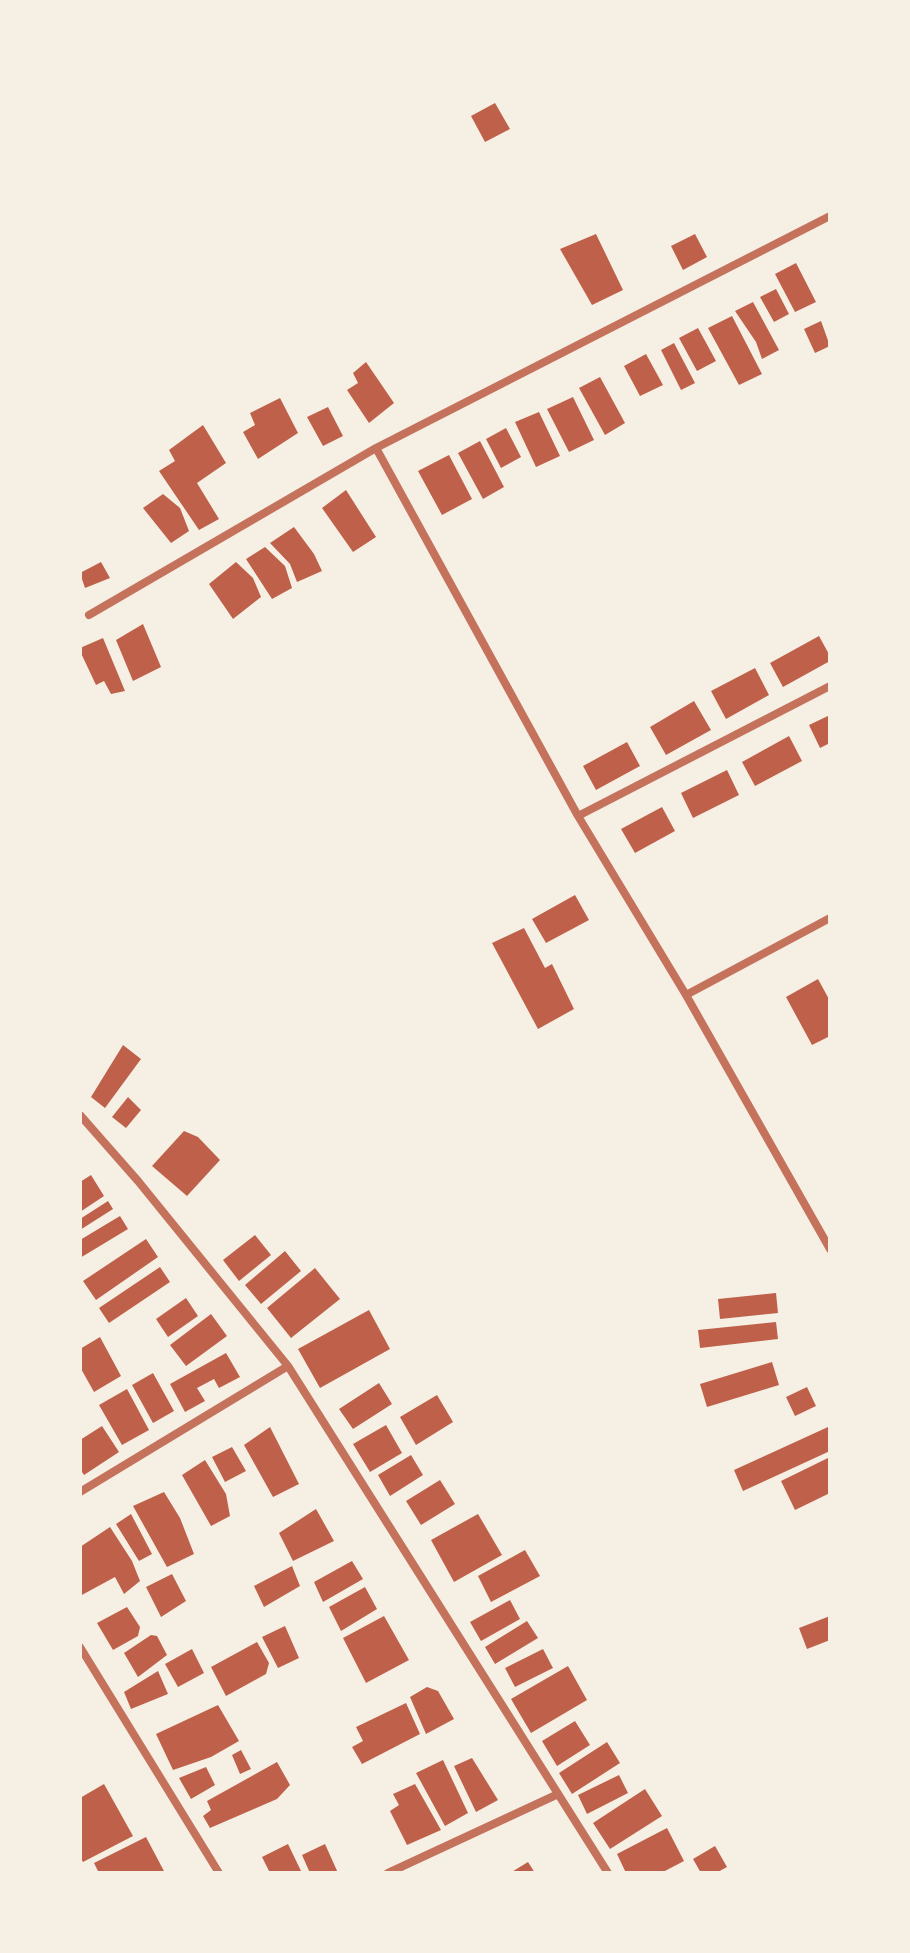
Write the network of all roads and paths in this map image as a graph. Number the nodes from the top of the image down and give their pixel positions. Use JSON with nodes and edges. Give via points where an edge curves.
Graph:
{"nodes":[{"id":1,"x":830,"y":216,"type":"edge"},
{"id":2,"x":376,"y":448,"type":"junction"},
{"id":3,"x":89,"y":615,"type":"dead end"},
{"id":4,"x":830,"y":686,"type":"edge"},
{"id":5,"x":578,"y":816,"type":"junction"},
{"id":6,"x":830,"y":918,"type":"edge"},
{"id":7,"x":686,"y":995,"type":"junction"},
{"id":8,"x":80,"y":1115,"type":"edge"},
{"id":9,"x":830,"y":1249,"type":"edge"},
{"id":10,"x":288,"y":1366,"type":"junction"},
{"id":11,"x":80,"y":1492,"type":"edge"},
{"id":12,"x":80,"y":1647,"type":"edge"},
{"id":13,"x":556,"y":1795,"type":"junction"},
{"id":14,"x":219,"y":1873,"type":"edge"},
{"id":15,"x":388,"y":1873,"type":"edge"},
{"id":16,"x":608,"y":1873,"type":"edge"}],
"edges":[{"from":1,"to":2,"type":"street"},
{"from":2,"to":3,"type":"street"},
{"from":2,"to":5,"type":"street"},
{"from":4,"to":5,"type":"street"},
{"from":5,"to":7,"type":"street"},
{"from":6,"to":7,"type":"street"},
{"from":7,"to":9,"type":"street"},
{"from":8,"to":10,"type":"street"},
{"from":10,"to":11,"type":"street"},
{"from":10,"to":13,"type":"street"},
{"from":12,"to":14,"type":"street"},
{"from":13,"to":15,"type":"street"},
{"from":13,"to":16,"type":"street"}]}
